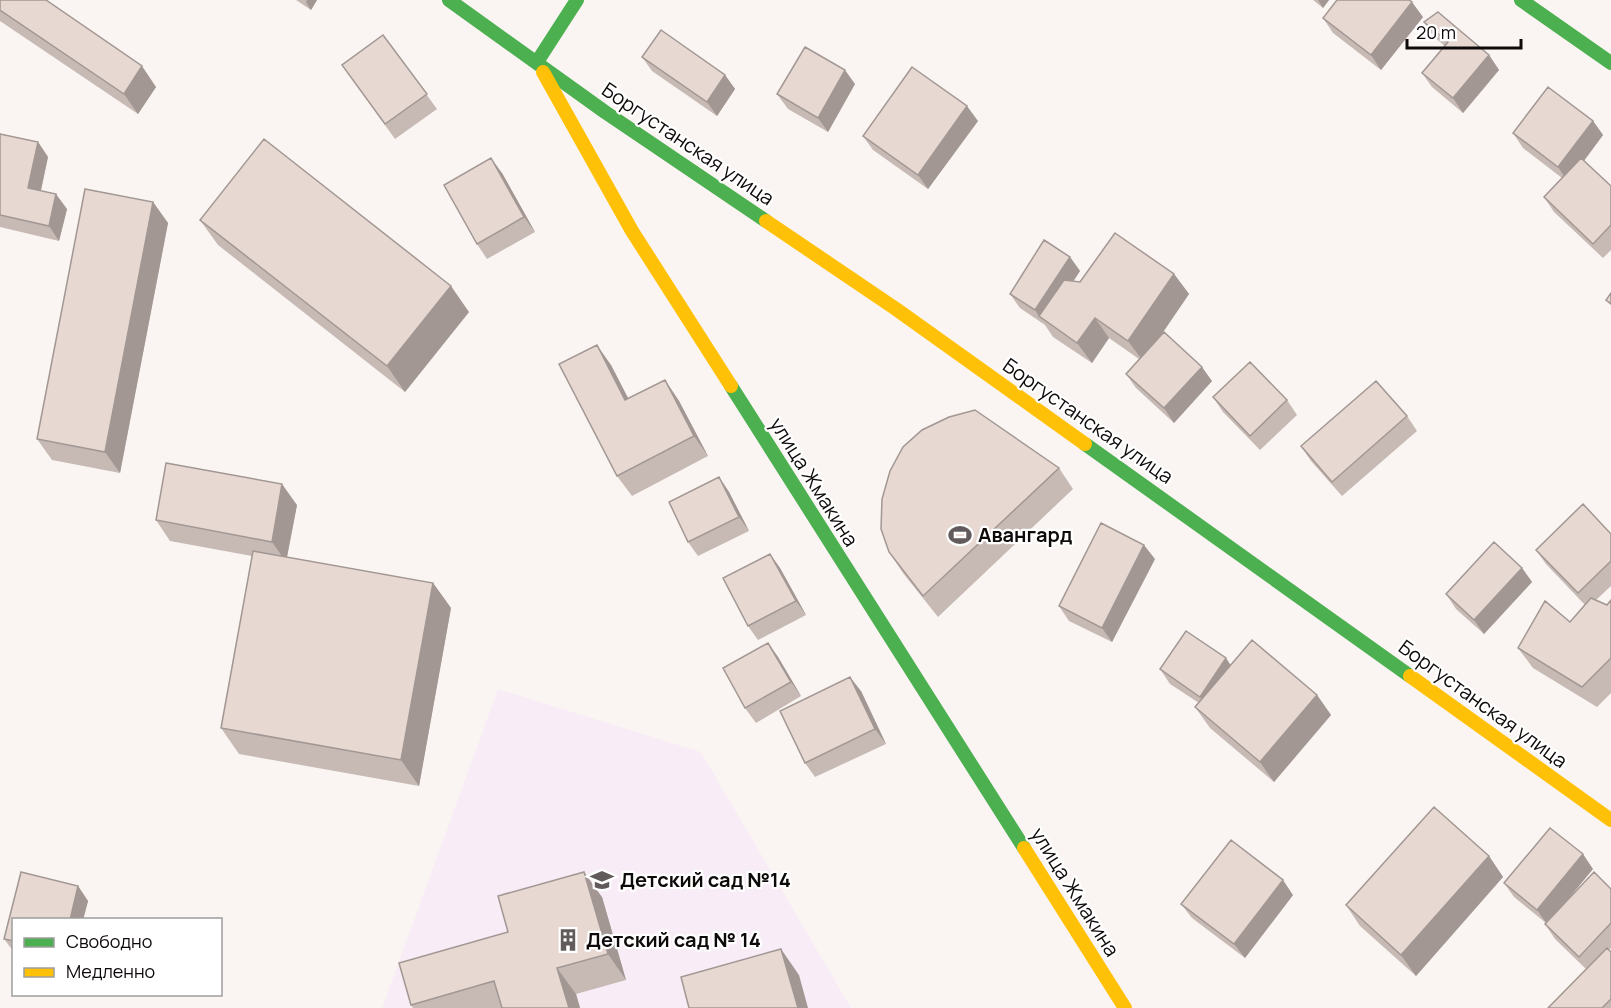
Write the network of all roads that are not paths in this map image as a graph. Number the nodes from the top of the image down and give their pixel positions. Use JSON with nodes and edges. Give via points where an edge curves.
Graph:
{"nodes":[{"id":1,"x":449,"y":0,"type":"edge"},
{"id":2,"x":577,"y":0,"type":"edge"},
{"id":3,"x":1521,"y":0,"type":"edge"},
{"id":4,"x":537,"y":62,"type":"junction"},
{"id":5,"x":1611,"y":63,"type":"edge"},
{"id":6,"x":1611,"y":820,"type":"edge"},
{"id":7,"x":1125,"y":1008,"type":"edge"}],
"edges":[{"from":1,"to":4,"type":"street","name":"улица Жмакина"},
{"from":2,"to":4,"type":"street"},
{"from":3,"to":5,"type":"street"},
{"from":4,"to":6,"type":"street","name":"Боргустанская улица","via":[[906,316]]},
{"from":4,"to":7,"type":"street","name":"улица Жмакина","via":[[632,231]]}]}
